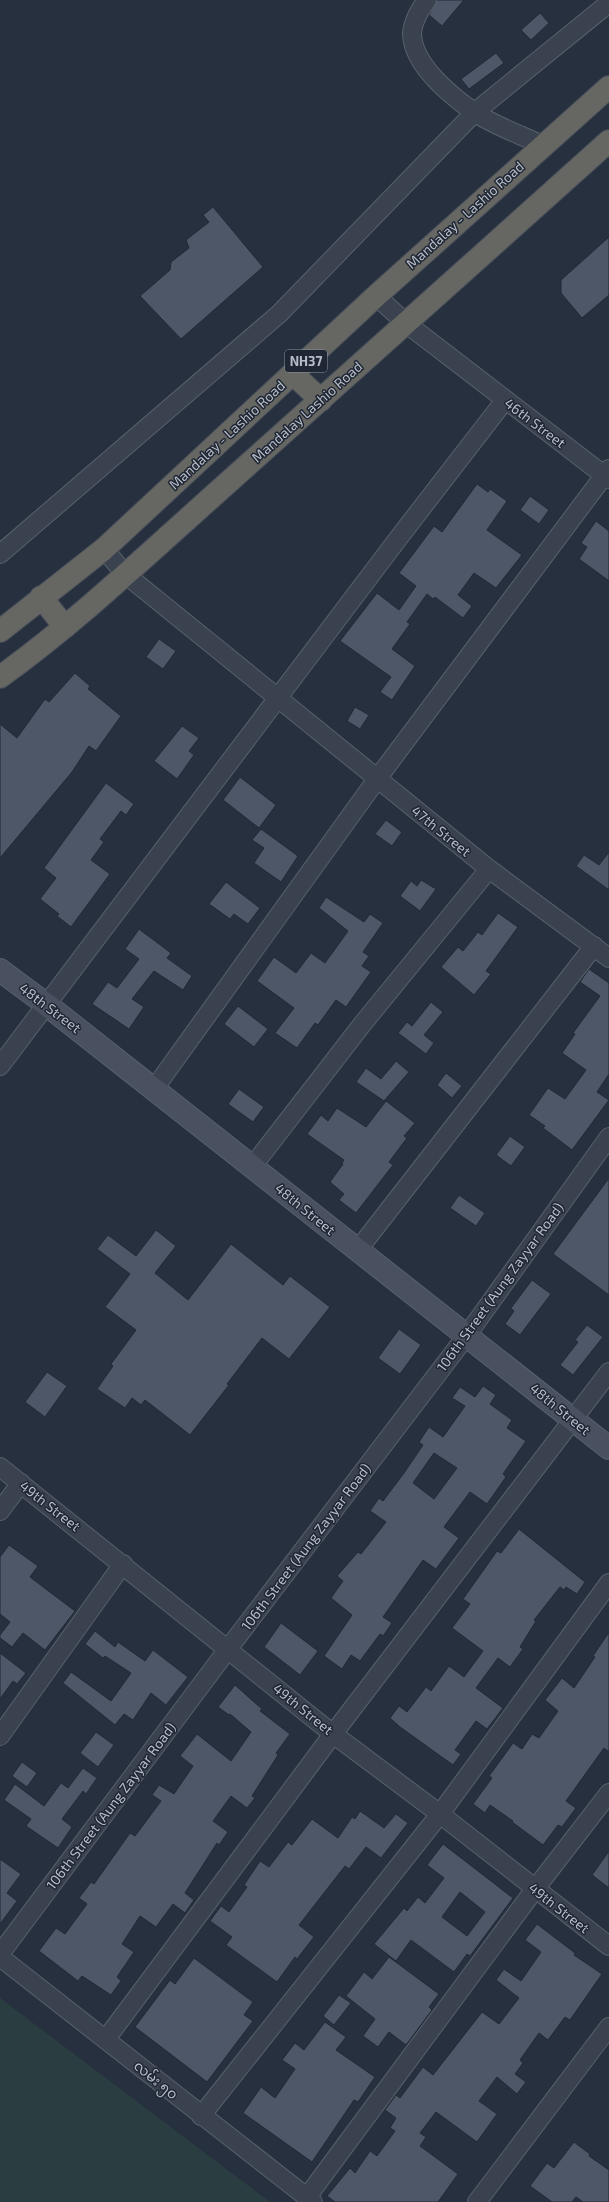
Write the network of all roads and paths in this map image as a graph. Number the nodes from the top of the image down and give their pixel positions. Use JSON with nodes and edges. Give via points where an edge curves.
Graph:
{"nodes":[{"id":1,"x":427,"y":0,"type":"edge"},
{"id":2,"x":609,"y":4,"type":"edge"},
{"id":3,"x":609,"y":87,"type":"edge"},
{"id":4,"x":475,"y":112,"type":"junction"},
{"id":5,"x":609,"y":141,"type":"edge"},
{"id":6,"x":542,"y":145,"type":"junction"},
{"id":7,"x":376,"y":296,"type":"junction"},
{"id":8,"x":407,"y":324,"type":"junction"},
{"id":9,"x":293,"y":374,"type":"junction"},
{"id":10,"x":321,"y":400,"type":"junction"},
{"id":11,"x":505,"y":400,"type":"junction"},
{"id":12,"x":608,"y":474,"type":"edge"},
{"id":13,"x":104,"y":549,"type":"junction"},
{"id":14,"x":0,"y":554,"type":"edge"},
{"id":15,"x":125,"y":574,"type":"junction"},
{"id":16,"x":41,"y":597,"type":"junction"},
{"id":17,"x":65,"y":627,"type":"junction"},
{"id":18,"x":0,"y":631,"type":"edge"},
{"id":19,"x":0,"y":677,"type":"edge"},
{"id":20,"x":279,"y":698,"type":"junction"},
{"id":21,"x":377,"y":779,"type":"junction"},
{"id":22,"x":489,"y":869,"type":"junction"},
{"id":23,"x":594,"y":946,"type":"junction"},
{"id":24,"x":609,"y":958,"type":"edge"},
{"id":25,"x":0,"y":970,"type":"edge"},
{"id":26,"x":47,"y":1005,"type":"junction"},
{"id":27,"x":0,"y":1066,"type":"edge"},
{"id":28,"x":154,"y":1089,"type":"junction"},
{"id":29,"x":609,"y":1137,"type":"edge"},
{"id":30,"x":252,"y":1167,"type":"junction"},
{"id":31,"x":357,"y":1251,"type":"junction"},
{"id":32,"x":467,"y":1335,"type":"junction"},
{"id":33,"x":609,"y":1372,"type":"edge"},
{"id":34,"x":574,"y":1420,"type":"junction"},
{"id":35,"x":609,"y":1448,"type":"edge"},
{"id":36,"x":0,"y":1467,"type":"edge"},
{"id":37,"x":21,"y":1483,"type":"junction"},
{"id":38,"x":0,"y":1511,"type":"edge"},
{"id":39,"x":123,"y":1564,"type":"junction"},
{"id":40,"x":609,"y":1582,"type":"edge"},
{"id":41,"x":228,"y":1649,"type":"junction"},
{"id":42,"x":333,"y":1734,"type":"junction"},
{"id":43,"x":0,"y":1736,"type":"edge"},
{"id":44,"x":609,"y":1793,"type":"edge"},
{"id":45,"x":440,"y":1814,"type":"junction"},
{"id":46,"x":535,"y":1889,"type":"junction"},
{"id":47,"x":609,"y":1946,"type":"edge"},
{"id":48,"x":0,"y":1956,"type":"edge"},
{"id":49,"x":609,"y":2027,"type":"edge"},
{"id":50,"x":106,"y":2039,"type":"junction"},
{"id":51,"x":201,"y":2116,"type":"junction"},
{"id":52,"x":310,"y":2199,"type":"edge"},
{"id":53,"x":477,"y":2202,"type":"edge"}],
"edges":[{"from":1,"to":4,"type":"street","via":[[418,12],[412,33],[418,58],[435,79]]},
{"from":2,"to":4,"type":"street"},
{"from":3,"to":6,"type":"highway","name":"Mandalay - Lashio Road","number":"NH37"},
{"from":4,"to":6,"type":"street"},
{"from":4,"to":14,"type":"street","via":[[279,314]]},
{"from":5,"to":8,"type":"highway","name":"Mandalay Lashio Road","number":"NH37"},
{"from":6,"to":7,"type":"highway","name":"Mandalay - Lashio Road","number":"NH37"},
{"from":7,"to":8,"type":"street","name":"46th Street"},
{"from":7,"to":9,"type":"highway","name":"Mandalay - Lashio Road","number":"NH37"},
{"from":8,"to":10,"type":"highway","name":"Mandalay Lashio Road","number":"NH37"},
{"from":8,"to":11,"type":"street","name":"46th Street"},
{"from":9,"to":10,"type":"highway"},
{"from":9,"to":13,"type":"highway","name":"Mandalay - Lashio Road","number":"NH37"},
{"from":10,"to":15,"type":"highway","name":"Mandalay Lashio Road","number":"NH37"},
{"from":11,"to":12,"type":"street","name":"46th Street"},
{"from":11,"to":20,"type":"street"},
{"from":12,"to":21,"type":"street"},
{"from":13,"to":15,"type":"street","name":"47th Street"},
{"from":13,"to":16,"type":"highway","name":"Mandalay - Lashio Road","number":"NH37"},
{"from":15,"to":17,"type":"highway","name":"Mandalay Lashio Road","number":"NH37"},
{"from":15,"to":20,"type":"street","name":"47th Street"},
{"from":16,"to":17,"type":"highway"},
{"from":16,"to":18,"type":"highway","name":"Mandalay - Lashio Road","number":"NH37"},
{"from":17,"to":19,"type":"highway","name":"Mandalay Lashio Road","number":"NH37","via":[[45,645]]},
{"from":20,"to":21,"type":"street","name":"47th Street"},
{"from":20,"to":26,"type":"street"},
{"from":21,"to":22,"type":"street","name":"47th Street"},
{"from":21,"to":28,"type":"street"},
{"from":22,"to":23,"type":"street","name":"47th Street"},
{"from":22,"to":30,"type":"street","via":[[364,1022]]},
{"from":23,"to":24,"type":"street","name":"47th Street"},
{"from":23,"to":31,"type":"street"},
{"from":25,"to":26,"type":"main road","name":"48th Street"},
{"from":26,"to":27,"type":"street"},
{"from":26,"to":28,"type":"main road","name":"48th Street"},
{"from":28,"to":30,"type":"main road","name":"48th Street"},
{"from":29,"to":32,"type":"street","name":"106th Street (Aung Zayyar Road)"},
{"from":30,"to":31,"type":"main road","name":"48th Street"},
{"from":31,"to":32,"type":"main road","name":"48th Street"},
{"from":32,"to":34,"type":"main road","name":"48th Street"},
{"from":32,"to":41,"type":"street","name":"106th Street (Aung Zayyar Road)"},
{"from":33,"to":34,"type":"street"},
{"from":34,"to":35,"type":"main road","name":"48th Street"},
{"from":34,"to":42,"type":"street"},
{"from":36,"to":37,"type":"street","name":"49th Street"},
{"from":37,"to":38,"type":"street"},
{"from":37,"to":39,"type":"street","name":"49th Street"},
{"from":39,"to":41,"type":"street","name":"49th Street"},
{"from":39,"to":43,"type":"street"},
{"from":40,"to":45,"type":"street"},
{"from":41,"to":42,"type":"street","name":"49th Street"},
{"from":41,"to":48,"type":"street","name":"106th Street (Aung Zayyar Road)"},
{"from":42,"to":45,"type":"street","name":"49th Street"},
{"from":42,"to":50,"type":"street"},
{"from":44,"to":46,"type":"street"},
{"from":45,"to":46,"type":"street","name":"49th Street"},
{"from":45,"to":51,"type":"street"},
{"from":46,"to":47,"type":"street","name":"49th Street"},
{"from":46,"to":52,"type":"street"},
{"from":48,"to":50,"type":"street","name":"လမ်း ၅၀"},
{"from":49,"to":53,"type":"street"},
{"from":50,"to":51,"type":"street","name":"လမ်း ၅၀"},
{"from":51,"to":52,"type":"street","name":"လမ်း ၅၀"}]}
